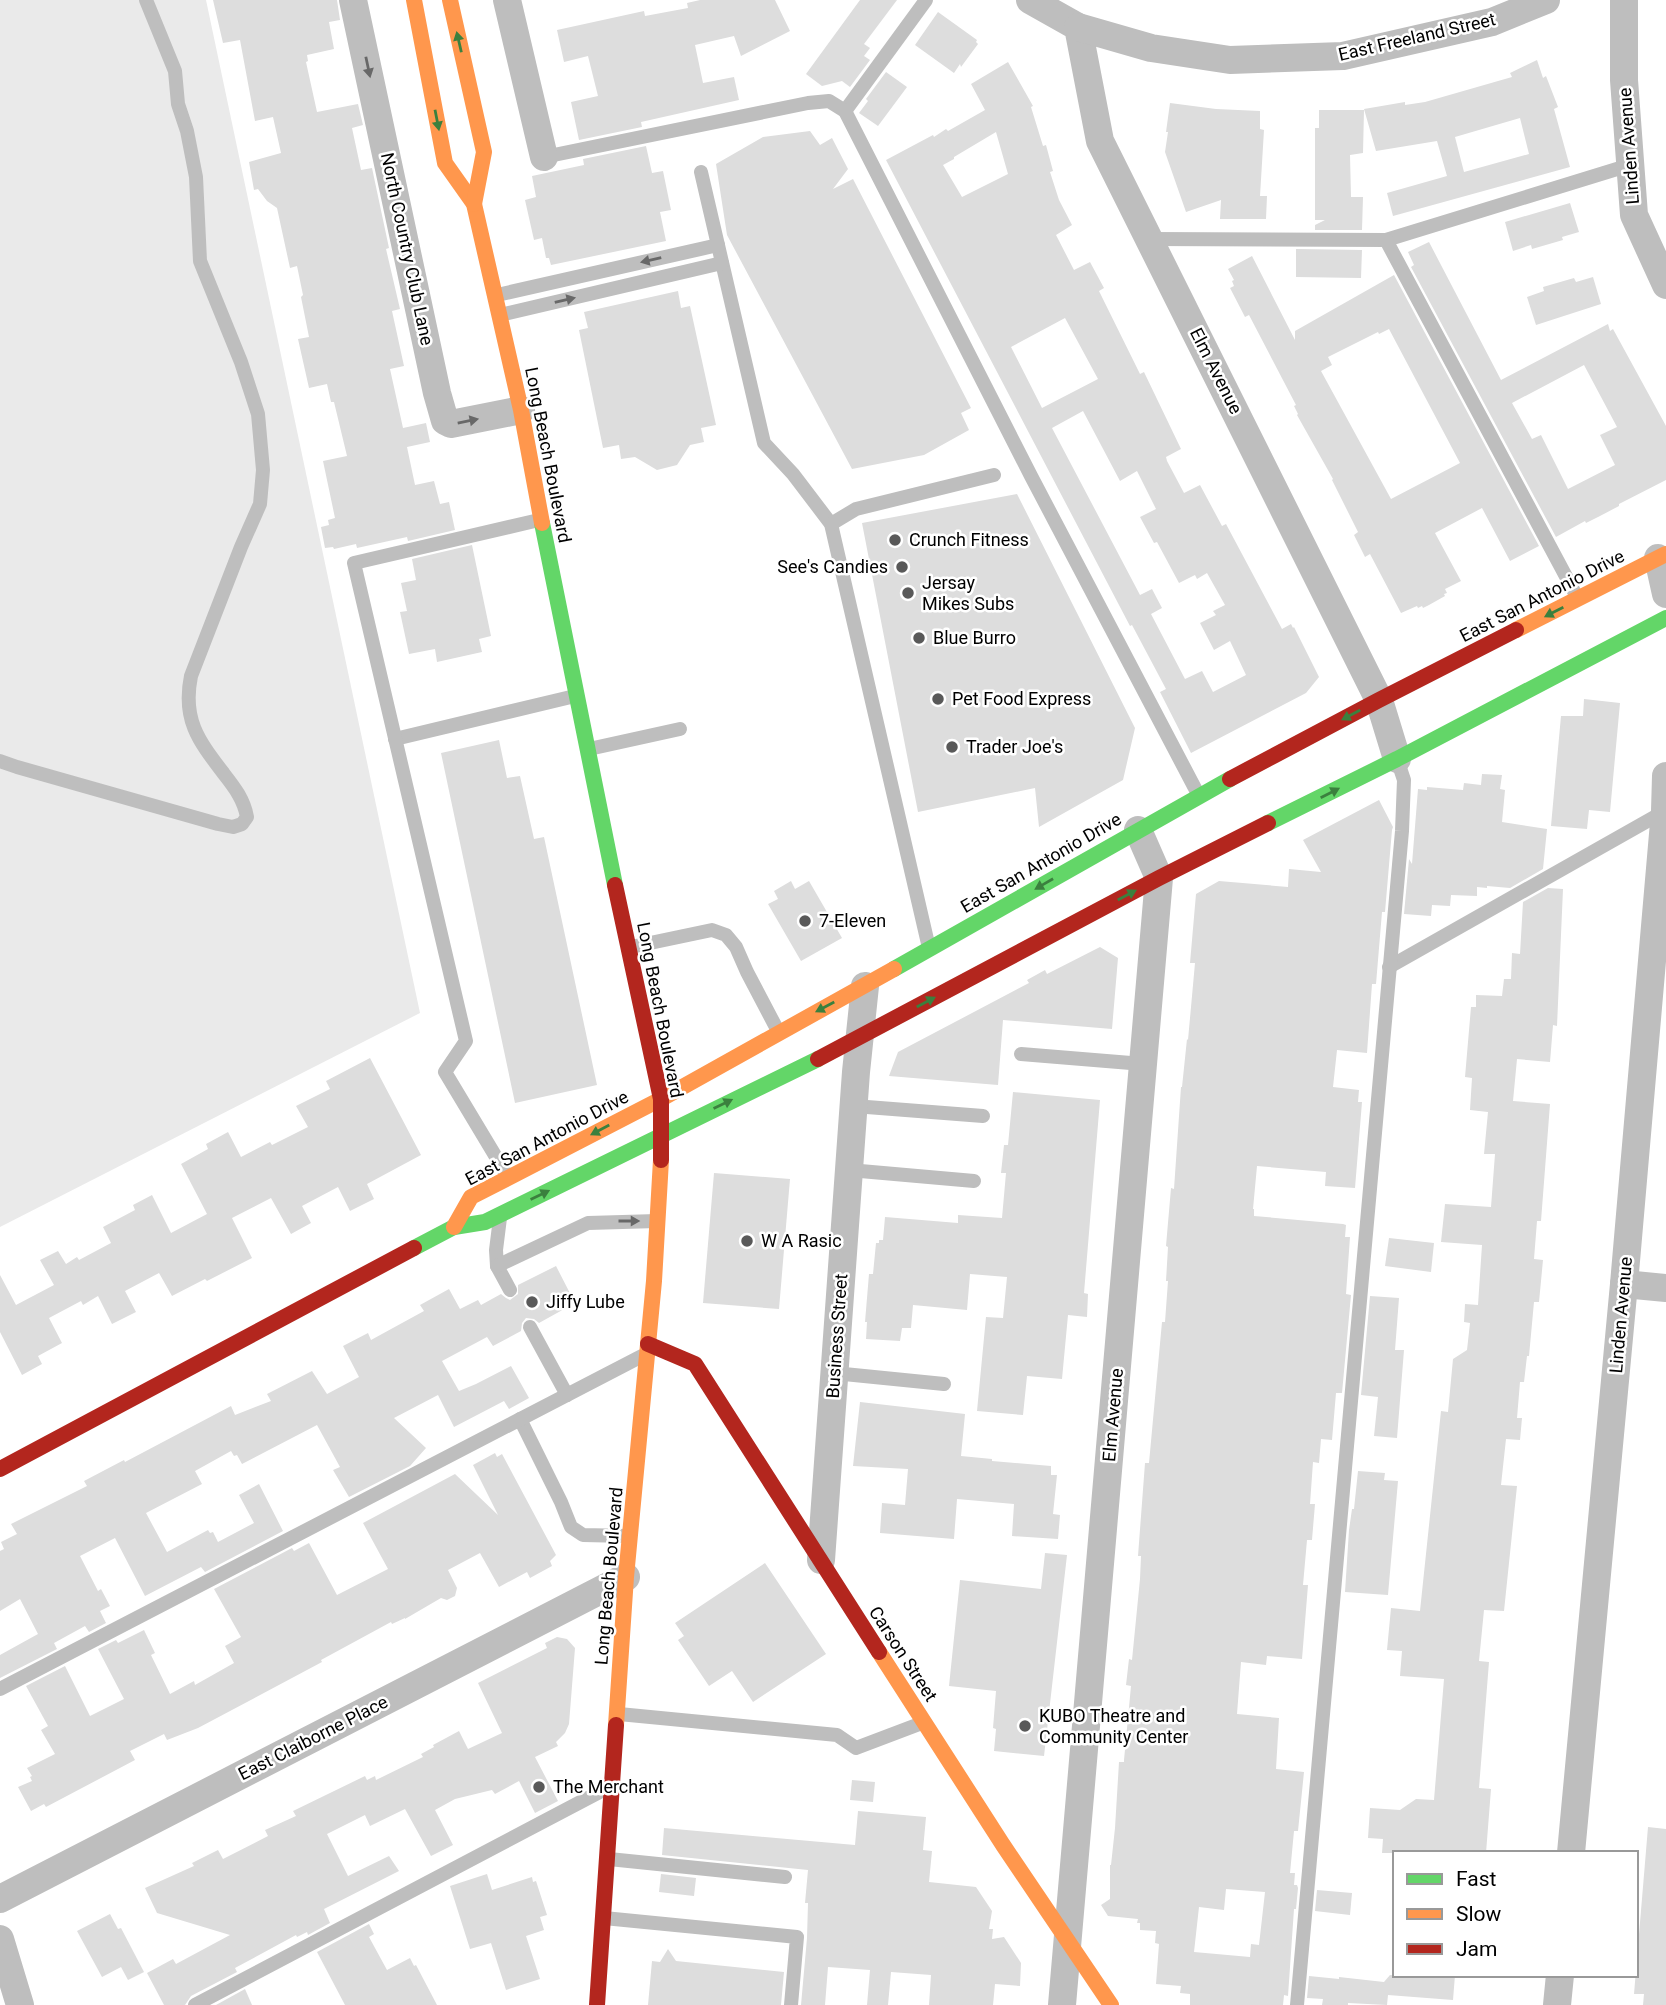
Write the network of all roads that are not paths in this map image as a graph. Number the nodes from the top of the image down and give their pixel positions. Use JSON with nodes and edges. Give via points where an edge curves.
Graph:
{"nodes":[{"id":1,"x":146,"y":0,"type":"edge"},
{"id":2,"x":353,"y":0,"type":"edge"},
{"id":3,"x":450,"y":0,"type":"edge"},
{"id":4,"x":507,"y":0,"type":"edge"},
{"id":5,"x":926,"y":0,"type":"edge"},
{"id":6,"x":1030,"y":0,"type":"edge"},
{"id":7,"x":1546,"y":0,"type":"edge"},
{"id":8,"x":1624,"y":0,"type":"edge"},
{"id":9,"x":421,"y":2,"type":"edge"},
{"id":10,"x":1078,"y":27,"type":"junction"},
{"id":11,"x":845,"y":111,"type":"junction"},
{"id":12,"x":544,"y":157,"type":"joint"},
{"id":13,"x":1630,"y":165,"type":"junction"},
{"id":14,"x":701,"y":172,"type":"dead end"},
{"id":15,"x":474,"y":204,"type":"junction"},
{"id":16,"x":1150,"y":239,"type":"junction"},
{"id":17,"x":1386,"y":240,"type":"junction"},
{"id":18,"x":718,"y":245,"type":"junction"},
{"id":19,"x":722,"y":263,"type":"junction"},
{"id":20,"x":1666,"y":285,"type":"edge"},
{"id":21,"x":495,"y":296,"type":"junction"},
{"id":22,"x":499,"y":316,"type":"junction"},
{"id":23,"x":521,"y":410,"type":"junction"},
{"id":24,"x":994,"y":475,"type":"dead end"},
{"id":25,"x":541,"y":520,"type":"junction"},
{"id":26,"x":831,"y":524,"type":"junction"},
{"id":27,"x":1662,"y":556,"type":"edge"},
{"id":28,"x":1666,"y":594,"type":"edge"},
{"id":29,"x":1578,"y":600,"type":"junction"},
{"id":30,"x":1666,"y":618,"type":"edge"},
{"id":31,"x":577,"y":696,"type":"junction"},
{"id":32,"x":1379,"y":700,"type":"junction"},
{"id":33,"x":680,"y":729,"type":"dead end"},
{"id":34,"x":395,"y":739,"type":"junction"},
{"id":35,"x":588,"y":750,"type":"junction"},
{"id":36,"x":1397,"y":759,"type":"junction"},
{"id":37,"x":0,"y":761,"type":"edge"},
{"id":38,"x":1666,"y":776,"type":"edge"},
{"id":39,"x":1199,"y":796,"type":"junction"},
{"id":40,"x":1665,"y":803,"type":"edge"},
{"id":41,"x":1138,"y":830,"type":"junction"},
{"id":42,"x":1159,"y":878,"type":"junction"},
{"id":43,"x":628,"y":947,"type":"junction"},
{"id":44,"x":929,"y":949,"type":"junction"},
{"id":45,"x":1389,"y":967,"type":"junction"},
{"id":46,"x":865,"y":986,"type":"junction"},
{"id":47,"x":779,"y":1032,"type":"junction"},
{"id":48,"x":859,"y":1039,"type":"junction"},
{"id":49,"x":1021,"y":1054,"type":"dead end"},
{"id":50,"x":1143,"y":1064,"type":"junction"},
{"id":51,"x":661,"y":1099,"type":"junction"},
{"id":52,"x":854,"y":1106,"type":"junction"},
{"id":53,"x":983,"y":1116,"type":"dead end"},
{"id":54,"x":662,"y":1134,"type":"junction"},
{"id":55,"x":849,"y":1170,"type":"junction"},
{"id":56,"x":509,"y":1178,"type":"junction"},
{"id":57,"x":974,"y":1181,"type":"dead end"},
{"id":58,"x":501,"y":1214,"type":"junction"},
{"id":59,"x":657,"y":1221,"type":"junction"},
{"id":60,"x":454,"y":1227,"type":"junction"},
{"id":61,"x":497,"y":1266,"type":"junction"},
{"id":62,"x":1624,"y":1284,"type":"junction"},
{"id":63,"x":1666,"y":1288,"type":"edge"},
{"id":64,"x":510,"y":1290,"type":"dead end"},
{"id":65,"x":530,"y":1327,"type":"dead end"},
{"id":66,"x":648,"y":1349,"type":"junction"},
{"id":67,"x":834,"y":1373,"type":"junction"},
{"id":68,"x":944,"y":1384,"type":"dead end"},
{"id":69,"x":567,"y":1395,"type":"junction"},
{"id":70,"x":520,"y":1419,"type":"junction"},
{"id":71,"x":0,"y":1469,"type":"edge"},
{"id":72,"x":631,"y":1536,"type":"junction"},
{"id":73,"x":821,"y":1560,"type":"junction"},
{"id":74,"x":626,"y":1577,"type":"junction"},
{"id":75,"x":0,"y":1689,"type":"edge"},
{"id":76,"x":618,"y":1714,"type":"junction"},
{"id":77,"x":924,"y":1722,"type":"junction"},
{"id":78,"x":613,"y":1785,"type":"junction"},
{"id":79,"x":1572,"y":1851,"type":"edge"},
{"id":80,"x":608,"y":1859,"type":"junction"},
{"id":81,"x":785,"y":1877,"type":"dead end"},
{"id":82,"x":0,"y":1899,"type":"edge"},
{"id":83,"x":604,"y":1918,"type":"junction"},
{"id":84,"x":0,"y":1939,"type":"edge"},
{"id":85,"x":1068,"y":1939,"type":"junction"},
{"id":86,"x":1560,"y":1977,"type":"edge"},
{"id":87,"x":597,"y":1998,"type":"edge"},
{"id":88,"x":20,"y":2005,"type":"edge"},
{"id":89,"x":195,"y":2005,"type":"edge"},
{"id":90,"x":573,"y":2005,"type":"edge"},
{"id":91,"x":791,"y":2005,"type":"edge"},
{"id":92,"x":1062,"y":2005,"type":"edge"},
{"id":93,"x":1111,"y":2005,"type":"edge"},
{"id":94,"x":1297,"y":2005,"type":"edge"},
{"id":95,"x":1557,"y":2005,"type":"edge"}],
"edges":[{"from":1,"to":37,"type":"lane","via":[[175,71],[196,177],[200,261],[258,414],[263,470],[260,504],[187,695],[191,722],[203,747],[238,793],[247,817],[233,827],[218,824]]},
{"from":2,"to":23,"type":"street","name":"North Country Club Lane","one_way":true,"via":[[446,421],[451,424]]},
{"from":15,"to":3,"type":"main road","name":"Long Beach Boulevard","one_way":true,"via":[[484,152]]},
{"from":4,"to":12,"type":"street"},
{"from":5,"to":11,"type":"lane"},
{"from":6,"to":10,"type":"street"},
{"from":7,"to":10,"type":"street","name":"East Freeland Street","via":[[1492,22],[1343,56],[1230,60],[1151,48]]},
{"from":8,"to":13,"type":"street","name":"Linden Avenue"},
{"from":9,"to":15,"type":"main road","name":"Long Beach Boulevard","one_way":true,"via":[[445,163]]},
{"from":10,"to":16,"type":"street","name":"Elm Avenue","via":[[1100,141]]},
{"from":11,"to":12,"type":"lane","via":[[829,101],[808,103]]},
{"from":11,"to":39,"type":"lane"},
{"from":13,"to":17,"type":"lane"},
{"from":13,"to":20,"type":"street","name":"Linden Avenue","via":[[1634,215]]},
{"from":14,"to":18,"type":"lane"},
{"from":15,"to":21,"type":"main road","name":"Long Beach Boulevard"},
{"from":16,"to":17,"type":"lane"},
{"from":16,"to":32,"type":"street","name":"Elm Avenue"},
{"from":17,"to":29,"type":"lane"},
{"from":18,"to":19,"type":"lane"},
{"from":18,"to":21,"type":"lane","one_way":true},
{"from":22,"to":19,"type":"lane","one_way":true},
{"from":19,"to":26,"type":"lane","via":[[764,443]]},
{"from":21,"to":22,"type":"main road","name":"Long Beach Boulevard"},
{"from":22,"to":23,"type":"main road","name":"Long Beach Boulevard"},
{"from":23,"to":25,"type":"main road","name":"Long Beach Boulevard"},
{"from":24,"to":26,"type":"lane","via":[[856,509]]},
{"from":25,"to":31,"type":"main road","name":"Long Beach Boulevard"},
{"from":25,"to":34,"type":"lane","via":[[354,563]]},
{"from":26,"to":44,"type":"lane"},
{"from":27,"to":28,"type":"street"},
{"from":27,"to":29,"type":"main road","name":"East San Antonio Drive"},
{"from":29,"to":32,"type":"main road","name":"East San Antonio Drive","one_way":true},
{"from":30,"to":36,"type":"main road"},
{"from":31,"to":34,"type":"lane"},
{"from":31,"to":35,"type":"main road","name":"Long Beach Boulevard"},
{"from":32,"to":36,"type":"street","name":"Elm Avenue"},
{"from":32,"to":39,"type":"main road","name":"East San Antonio Drive","one_way":true},
{"from":33,"to":35,"type":"lane"},
{"from":34,"to":56,"type":"lane","via":[[466,1041],[445,1072]]},
{"from":35,"to":43,"type":"main road","name":"Long Beach Boulevard"},
{"from":42,"to":36,"type":"main road","one_way":true},
{"from":36,"to":45,"type":"lane","via":[[1404,780]]},
{"from":38,"to":40,"type":"street","name":"Linden Avenue"},
{"from":39,"to":41,"type":"main road","name":"East San Antonio Drive"},
{"from":40,"to":45,"type":"lane"},
{"from":40,"to":62,"type":"street","name":"Linden Avenue"},
{"from":41,"to":42,"type":"street","name":"Elm Avenue"},
{"from":41,"to":44,"type":"main road","name":"East San Antonio Drive","one_way":true},
{"from":48,"to":42,"type":"main road","one_way":true},
{"from":42,"to":50,"type":"street","name":"Elm Avenue"},
{"from":43,"to":47,"type":"lane","via":[[712,930],[726,934]]},
{"from":43,"to":51,"type":"main road","name":"Long Beach Boulevard"},
{"from":44,"to":46,"type":"main road","name":"East San Antonio Drive"},
{"from":45,"to":94,"type":"lane"},
{"from":46,"to":47,"type":"main road","name":"East San Antonio Drive","one_way":true},
{"from":46,"to":48,"type":"street","name":"Business Street"},
{"from":47,"to":51,"type":"main road","name":"East San Antonio Drive"},
{"from":48,"to":52,"type":"street","name":"Business Street"},
{"from":54,"to":48,"type":"main road","one_way":true},
{"from":49,"to":50,"type":"lane"},
{"from":50,"to":85,"type":"street","name":"Elm Avenue"},
{"from":51,"to":54,"type":"main road","name":"Long Beach Boulevard"},
{"from":51,"to":56,"type":"main road","name":"East San Antonio Drive","one_way":true},
{"from":52,"to":53,"type":"lane"},
{"from":52,"to":55,"type":"street","name":"Business Street"},
{"from":58,"to":54,"type":"main road","one_way":true},
{"from":54,"to":59,"type":"main road","name":"Long Beach Boulevard"},
{"from":55,"to":57,"type":"lane"},
{"from":55,"to":67,"type":"street","name":"Business Street"},
{"from":56,"to":60,"type":"main road","name":"East San Antonio Drive","via":[[471,1197]]},
{"from":58,"to":60,"type":"main road"},
{"from":58,"to":61,"type":"lane"},
{"from":61,"to":59,"type":"lane","one_way":true,"via":[[588,1223]]},
{"from":59,"to":66,"type":"main road","name":"Long Beach Boulevard"},
{"from":60,"to":71,"type":"main road"},
{"from":61,"to":64,"type":"lane"},
{"from":62,"to":63,"type":"street"},
{"from":62,"to":79,"type":"street","name":"Linden Avenue"},
{"from":65,"to":69,"type":"lane"},
{"from":66,"to":69,"type":"lane"},
{"from":66,"to":72,"type":"main road","name":"Long Beach Boulevard"},
{"from":66,"to":73,"type":"main road","name":"Carson Street","via":[[695,1364]]},
{"from":67,"to":68,"type":"lane"},
{"from":67,"to":73,"type":"street","name":"Business Street"},
{"from":69,"to":70,"type":"lane"},
{"from":70,"to":72,"type":"lane","via":[[571,1527],[583,1535]]},
{"from":70,"to":75,"type":"lane"},
{"from":72,"to":74,"type":"main road","name":"Long Beach Boulevard"},
{"from":73,"to":77,"type":"main road","name":"Carson Street"},
{"from":74,"to":76,"type":"main road","name":"Long Beach Boulevard"},
{"from":74,"to":82,"type":"street","name":"East Claiborne Place"},
{"from":76,"to":77,"type":"lane","via":[[837,1735],[856,1748]]},
{"from":76,"to":78,"type":"main road","name":"Long Beach Boulevard"},
{"from":77,"to":85,"type":"main road","name":"Carson Street"},
{"from":78,"to":80,"type":"main road","name":"Long Beach Boulevard"},
{"from":78,"to":89,"type":"lane"},
{"from":80,"to":81,"type":"lane"},
{"from":80,"to":83,"type":"main road","name":"Long Beach Boulevard"},
{"from":83,"to":87,"type":"main road","name":"Long Beach Boulevard"},
{"from":83,"to":91,"type":"lane","via":[[796,1937]]},
{"from":84,"to":88,"type":"street"},
{"from":85,"to":92,"type":"street","name":"Elm Avenue"},
{"from":85,"to":93,"type":"main road","name":"Carson Street"},
{"from":86,"to":95,"type":"street"},
{"from":87,"to":90,"type":"street"}]}
